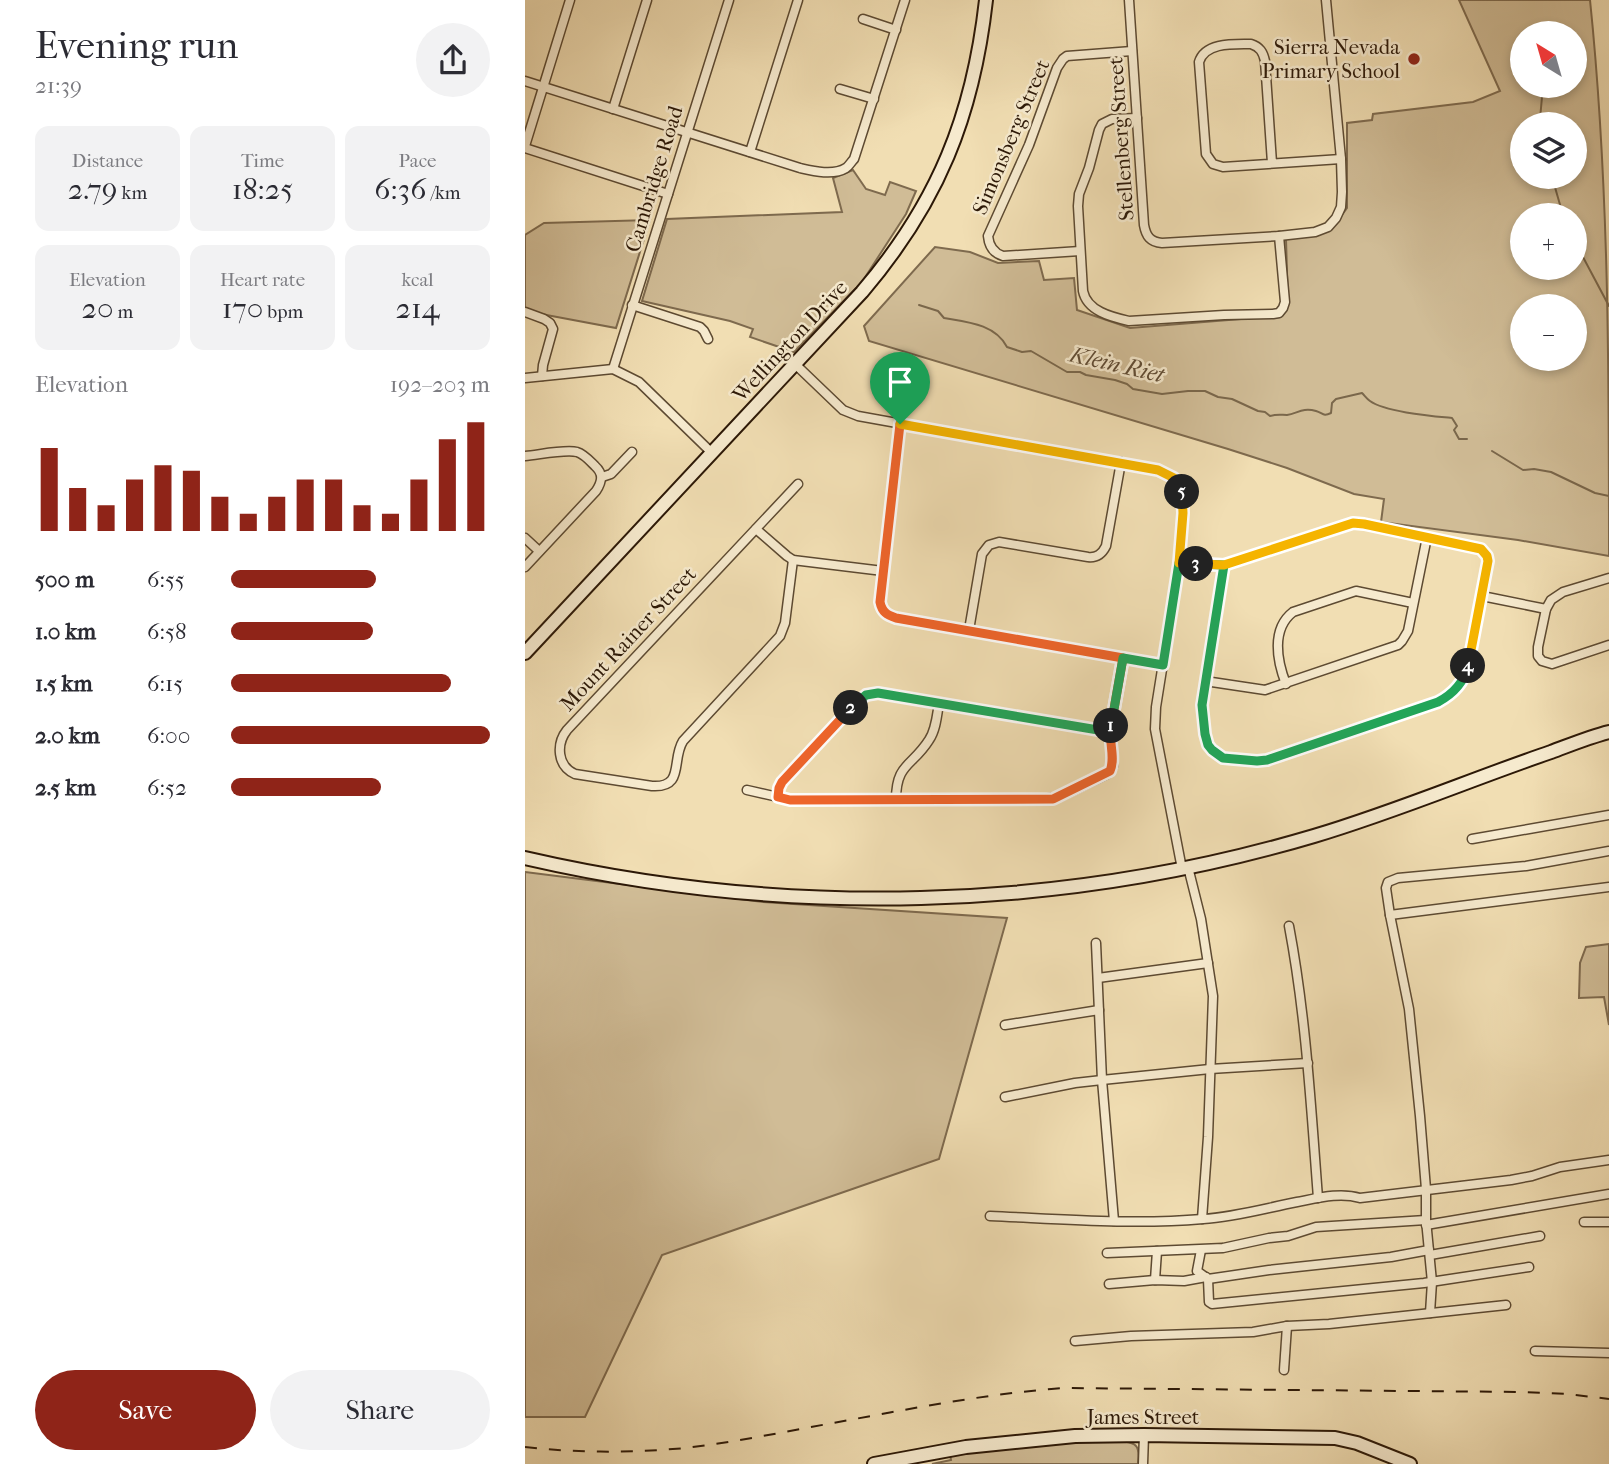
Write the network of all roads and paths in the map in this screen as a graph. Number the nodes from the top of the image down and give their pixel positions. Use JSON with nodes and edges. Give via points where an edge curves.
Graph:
{"nodes":[{"id":1,"x":570,"y":0,"type":"edge"},
{"id":2,"x":647,"y":0,"type":"edge"},
{"id":3,"x":729,"y":0,"type":"edge"},
{"id":4,"x":798,"y":0,"type":"edge"},
{"id":5,"x":905,"y":0,"type":"edge"},
{"id":6,"x":986,"y":0,"type":"edge"},
{"id":7,"x":1129,"y":0,"type":"edge"},
{"id":8,"x":1326,"y":0,"type":"edge"},
{"id":9,"x":863,"y":19,"type":"dead end"},
{"id":10,"x":896,"y":30,"type":"junction"},
{"id":11,"x":1132,"y":51,"type":"junction"},
{"id":12,"x":525,"y":81,"type":"edge"},
{"id":13,"x":543,"y":86,"type":"junction"},
{"id":14,"x":840,"y":89,"type":"dead end"},
{"id":15,"x":873,"y":99,"type":"junction"},
{"id":16,"x":613,"y":109,"type":"junction"},
{"id":17,"x":1137,"y":118,"type":"junction"},
{"id":18,"x":686,"y":132,"type":"junction"},
{"id":19,"x":525,"y":147,"type":"edge"},
{"id":20,"x":750,"y":152,"type":"junction"},
{"id":21,"x":1341,"y":159,"type":"junction"},
{"id":22,"x":1272,"y":163,"type":"junction"},
{"id":23,"x":668,"y":194,"type":"junction"},
{"id":24,"x":1279,"y":236,"type":"junction"},
{"id":25,"x":1080,"y":251,"type":"junction"},
{"id":26,"x":632,"y":305,"type":"junction"},
{"id":27,"x":525,"y":312,"type":"edge"},
{"id":28,"x":708,"y":339,"type":"dead end"},
{"id":29,"x":795,"y":364,"type":"junction"},
{"id":30,"x":613,"y":369,"type":"junction"},
{"id":31,"x":542,"y":376,"type":"junction"},
{"id":32,"x":525,"y":378,"type":"edge"},
{"id":33,"x":900,"y":424,"type":"junction"},
{"id":34,"x":632,"y":452,"type":"dead end"},
{"id":35,"x":712,"y":453,"type":"junction"},
{"id":36,"x":525,"y":456,"type":"edge"},
{"id":37,"x":1121,"y":463,"type":"junction"},
{"id":38,"x":602,"y":477,"type":"junction"},
{"id":39,"x":799,"y":484,"type":"dead end"},
{"id":40,"x":756,"y":528,"type":"junction"},
{"id":41,"x":1427,"y":537,"type":"junction"},
{"id":42,"x":525,"y":538,"type":"edge"},
{"id":43,"x":539,"y":551,"type":"junction"},
{"id":44,"x":793,"y":560,"type":"junction"},
{"id":45,"x":1179,"y":563,"type":"junction"},
{"id":46,"x":1224,"y":565,"type":"junction"},
{"id":47,"x":525,"y":567,"type":"edge"},
{"id":48,"x":883,"y":571,"type":"junction"},
{"id":49,"x":1609,"y":578,"type":"edge"},
{"id":50,"x":1482,"y":596,"type":"junction"},
{"id":51,"x":1413,"y":603,"type":"junction"},
{"id":52,"x":1546,"y":610,"type":"junction"},
{"id":53,"x":969,"y":631,"type":"junction"},
{"id":54,"x":1609,"y":645,"type":"edge"},
{"id":55,"x":525,"y":653,"type":"edge"},
{"id":56,"x":1123,"y":658,"type":"junction"},
{"id":57,"x":1163,"y":665,"type":"junction"},
{"id":58,"x":1205,"y":681,"type":"junction"},
{"id":59,"x":1286,"y":684,"type":"junction"},
{"id":60,"x":939,"y":703,"type":"junction"},
{"id":61,"x":1110,"y":732,"type":"junction"},
{"id":62,"x":1609,"y":732,"type":"edge"},
{"id":63,"x":747,"y":790,"type":"dead end"},
{"id":64,"x":778,"y":797,"type":"junction"},
{"id":65,"x":896,"y":800,"type":"junction"},
{"id":66,"x":1609,"y":815,"type":"edge"},
{"id":67,"x":1472,"y":839,"type":"dead end"},
{"id":68,"x":1609,"y":851,"type":"edge"},
{"id":69,"x":525,"y":858,"type":"edge"},
{"id":70,"x":1185,"y":868,"type":"junction"},
{"id":71,"x":1609,"y":887,"type":"edge"},
{"id":72,"x":1390,"y":915,"type":"junction"},
{"id":73,"x":1289,"y":926,"type":"dead end"},
{"id":74,"x":1096,"y":943,"type":"dead end"},
{"id":75,"x":1208,"y":963,"type":"junction"},
{"id":76,"x":1098,"y":978,"type":"junction"},
{"id":77,"x":1099,"y":1010,"type":"junction"},
{"id":78,"x":1005,"y":1025,"type":"dead end"},
{"id":79,"x":1308,"y":1063,"type":"junction"},
{"id":80,"x":1210,"y":1069,"type":"junction"},
{"id":81,"x":1102,"y":1080,"type":"junction"},
{"id":82,"x":1005,"y":1097,"type":"dead end"},
{"id":83,"x":1609,"y":1160,"type":"edge"},
{"id":84,"x":1426,"y":1189,"type":"junction"},
{"id":85,"x":1609,"y":1194,"type":"edge"},
{"id":86,"x":1318,"y":1198,"type":"junction"},
{"id":87,"x":990,"y":1216,"type":"dead end"},
{"id":88,"x":1202,"y":1219,"type":"junction"},
{"id":89,"x":1114,"y":1221,"type":"junction"},
{"id":90,"x":1426,"y":1222,"type":"junction"},
{"id":91,"x":1584,"y":1222,"type":"dead end"},
{"id":92,"x":1609,"y":1222,"type":"edge"},
{"id":93,"x":1540,"y":1236,"type":"dead end"},
{"id":94,"x":1201,"y":1250,"type":"junction"},
{"id":95,"x":1157,"y":1251,"type":"junction"},
{"id":96,"x":1429,"y":1252,"type":"junction"},
{"id":97,"x":1107,"y":1253,"type":"dead end"},
{"id":98,"x":1528,"y":1267,"type":"dead end"},
{"id":99,"x":1207,"y":1278,"type":"junction"},
{"id":100,"x":1155,"y":1280,"type":"junction"},
{"id":101,"x":1432,"y":1282,"type":"junction"},
{"id":102,"x":1109,"y":1284,"type":"dead end"},
{"id":103,"x":1506,"y":1306,"type":"dead end"},
{"id":104,"x":1430,"y":1313,"type":"junction"},
{"id":105,"x":1287,"y":1326,"type":"junction"},
{"id":106,"x":1075,"y":1340,"type":"dead end"},
{"id":107,"x":1535,"y":1351,"type":"dead end"},
{"id":108,"x":1609,"y":1353,"type":"edge"},
{"id":109,"x":1284,"y":1370,"type":"dead end"},
{"id":110,"x":1144,"y":1435,"type":"junction"},
{"id":111,"x":874,"y":1464,"type":"edge"},
{"id":112,"x":1143,"y":1464,"type":"edge"},
{"id":113,"x":1410,"y":1464,"type":"edge"}],
"edges":[{"from":1,"to":13,"type":"street"},
{"from":2,"to":16,"type":"street"},
{"from":3,"to":18,"type":"street","name":"Cambridge Road"},
{"from":4,"to":20,"type":"street"},
{"from":5,"to":10,"type":"street"},
{"from":6,"to":29,"type":"street","name":"Wellington Drive","via":[[968,101],[938,178],[885,264]]},
{"from":7,"to":11,"type":"street","name":"Stellenberg Street"},
{"from":8,"to":21,"type":"street","name":"Stellenberg Street"},
{"from":9,"to":10,"type":"street"},
{"from":10,"to":15,"type":"street"},
{"from":11,"to":17,"type":"street","name":"Stellenberg Street"},
{"from":11,"to":25,"type":"street","name":"Simonsberg Street","via":[[1063,59],[988,236],[992,250],[1003,256]]},
{"from":12,"to":13,"type":"street"},
{"from":13,"to":16,"type":"street"},
{"from":13,"to":19,"type":"street"},
{"from":14,"to":15,"type":"street"},
{"from":15,"to":20,"type":"street","via":[[854,159],[846,168],[815,171]]},
{"from":16,"to":18,"type":"street"},
{"from":17,"to":24,"type":"street","name":"Stellenberg Street","via":[[1144,225],[1152,241]]},
{"from":17,"to":25,"type":"street","via":[[1107,121],[1099,130],[1078,200]]},
{"from":18,"to":20,"type":"street"},
{"from":18,"to":23,"type":"street","name":"Cambridge Road"},
{"from":19,"to":23,"type":"street"},
{"from":21,"to":22,"type":"street"},
{"from":21,"to":24,"type":"street","name":"Stellenberg Street","via":[[1341,207],[1334,221],[1321,230]]},
{"from":22,"to":22,"type":"street","via":[[1262,51],[1251,44],[1207,49],[1199,62],[1208,159],[1223,167]]},
{"from":23,"to":26,"type":"street","name":"Cambridge Road"},
{"from":24,"to":25,"type":"street","via":[[1285,305],[1279,313],[1265,315],[1122,319],[1094,309],[1087,301]]},
{"from":26,"to":28,"type":"street","via":[[700,327]]},
{"from":26,"to":30,"type":"street","name":"Cambridge Road"},
{"from":27,"to":31,"type":"street","via":[[544,318],[552,327]]},
{"from":29,"to":33,"type":"street","via":[[843,410]]},
{"from":29,"to":35,"type":"street","name":"Wellington Drive"},
{"from":30,"to":31,"type":"street"},
{"from":30,"to":35,"type":"street","via":[[639,382]]},
{"from":31,"to":32,"type":"street"},
{"from":33,"to":37,"type":"street"},
{"from":33,"to":48,"type":"street"},
{"from":34,"to":38,"type":"street"},
{"from":35,"to":55,"type":"street","name":"Wellington Drive"},
{"from":36,"to":38,"type":"street","via":[[576,452],[599,469]]},
{"from":37,"to":45,"type":"street","via":[[1158,470],[1178,484],[1183,500]]},
{"from":37,"to":53,"type":"street","via":[[1102,553],[1088,557],[999,542],[989,545],[982,554]]},
{"from":38,"to":43,"type":"street","via":[[597,489]]},
{"from":39,"to":40,"type":"street","name":"Mount Rainer Street"},
{"from":40,"to":44,"type":"street"},
{"from":40,"to":44,"type":"street","name":"Mount Rainer Street","via":[[567,730],[559,751],[570,772],[652,786],[669,783],[683,741],[780,636]]},
{"from":41,"to":46,"type":"street","via":[[1353,523]]},
{"from":41,"to":50,"type":"street","via":[[1485,552],[1488,561]]},
{"from":41,"to":51,"type":"street"},
{"from":42,"to":43,"type":"street"},
{"from":43,"to":47,"type":"street"},
{"from":44,"to":48,"type":"street"},
{"from":45,"to":46,"type":"street"},
{"from":45,"to":57,"type":"street"},
{"from":46,"to":58,"type":"street"},
{"from":48,"to":53,"type":"street","via":[[880,602],[886,614]]},
{"from":49,"to":52,"type":"street","via":[[1563,592]]},
{"from":50,"to":52,"type":"street"},
{"from":50,"to":58,"type":"street","via":[[1467,671],[1447,697],[1267,760],[1223,758],[1208,745],[1202,715]]},
{"from":51,"to":59,"type":"street","via":[[1408,631],[1398,645]]},
{"from":51,"to":59,"type":"street","via":[[1356,591],[1293,612],[1282,625],[1277,654]]},
{"from":52,"to":54,"type":"street","via":[[1538,653],[1545,663]]},
{"from":53,"to":56,"type":"street"},
{"from":56,"to":57,"type":"street"},
{"from":56,"to":61,"type":"street"},
{"from":57,"to":70,"type":"street","via":[[1156,742]]},
{"from":58,"to":59,"type":"street","via":[[1265,690]]},
{"from":60,"to":61,"type":"street"},
{"from":60,"to":64,"type":"street","via":[[866,695],[782,782]]},
{"from":60,"to":65,"type":"street","via":[[930,738],[899,776]]},
{"from":61,"to":65,"type":"street","via":[[1110,771],[1059,797]]},
{"from":62,"to":70,"type":"street","via":[[1362,820]]},
{"from":63,"to":64,"type":"street"},
{"from":64,"to":65,"type":"street"},
{"from":66,"to":67,"type":"street"},
{"from":68,"to":72,"type":"street","via":[[1526,866],[1393,879],[1386,888]]},
{"from":69,"to":70,"type":"street","via":[[701,889],[859,899],[1030,892]]},
{"from":70,"to":75,"type":"street","via":[[1201,919]]},
{"from":71,"to":72,"type":"street"},
{"from":72,"to":84,"type":"street","via":[[1409,1009]]},
{"from":73,"to":79,"type":"street"},
{"from":74,"to":76,"type":"street"},
{"from":75,"to":76,"type":"street"},
{"from":75,"to":80,"type":"street","via":[[1213,996]]},
{"from":76,"to":77,"type":"street"},
{"from":77,"to":78,"type":"street"},
{"from":77,"to":81,"type":"street"},
{"from":79,"to":80,"type":"street"},
{"from":79,"to":86,"type":"street"},
{"from":80,"to":81,"type":"street"},
{"from":80,"to":88,"type":"street"},
{"from":81,"to":82,"type":"street"},
{"from":81,"to":89,"type":"street"},
{"from":83,"to":84,"type":"street","via":[[1511,1180]]},
{"from":84,"to":86,"type":"street"},
{"from":84,"to":90,"type":"street"},
{"from":85,"to":90,"type":"street"},
{"from":86,"to":88,"type":"street"},
{"from":87,"to":89,"type":"street"},
{"from":88,"to":89,"type":"street"},
{"from":90,"to":94,"type":"street","via":[[1316,1227]]},
{"from":90,"to":96,"type":"street"},
{"from":91,"to":92,"type":"street"},
{"from":93,"to":96,"type":"street"},
{"from":94,"to":95,"type":"street"},
{"from":94,"to":99,"type":"street","via":[[1198,1271]]},
{"from":95,"to":97,"type":"street"},
{"from":95,"to":100,"type":"street"},
{"from":96,"to":99,"type":"street"},
{"from":96,"to":101,"type":"street"},
{"from":98,"to":101,"type":"street"},
{"from":99,"to":100,"type":"street"},
{"from":99,"to":101,"type":"street","via":[[1211,1304]]},
{"from":100,"to":102,"type":"street"},
{"from":101,"to":104,"type":"street"},
{"from":103,"to":104,"type":"street"},
{"from":104,"to":105,"type":"street"},
{"from":105,"to":106,"type":"street","via":[[1253,1332]]},
{"from":105,"to":109,"type":"street"},
{"from":107,"to":108,"type":"street"},
{"from":110,"to":111,"type":"street","name":"James Street","via":[[1014,1441]]},
{"from":110,"to":112,"type":"street"},
{"from":110,"to":113,"type":"street","name":"James Street","via":[[1335,1438]]}]}
